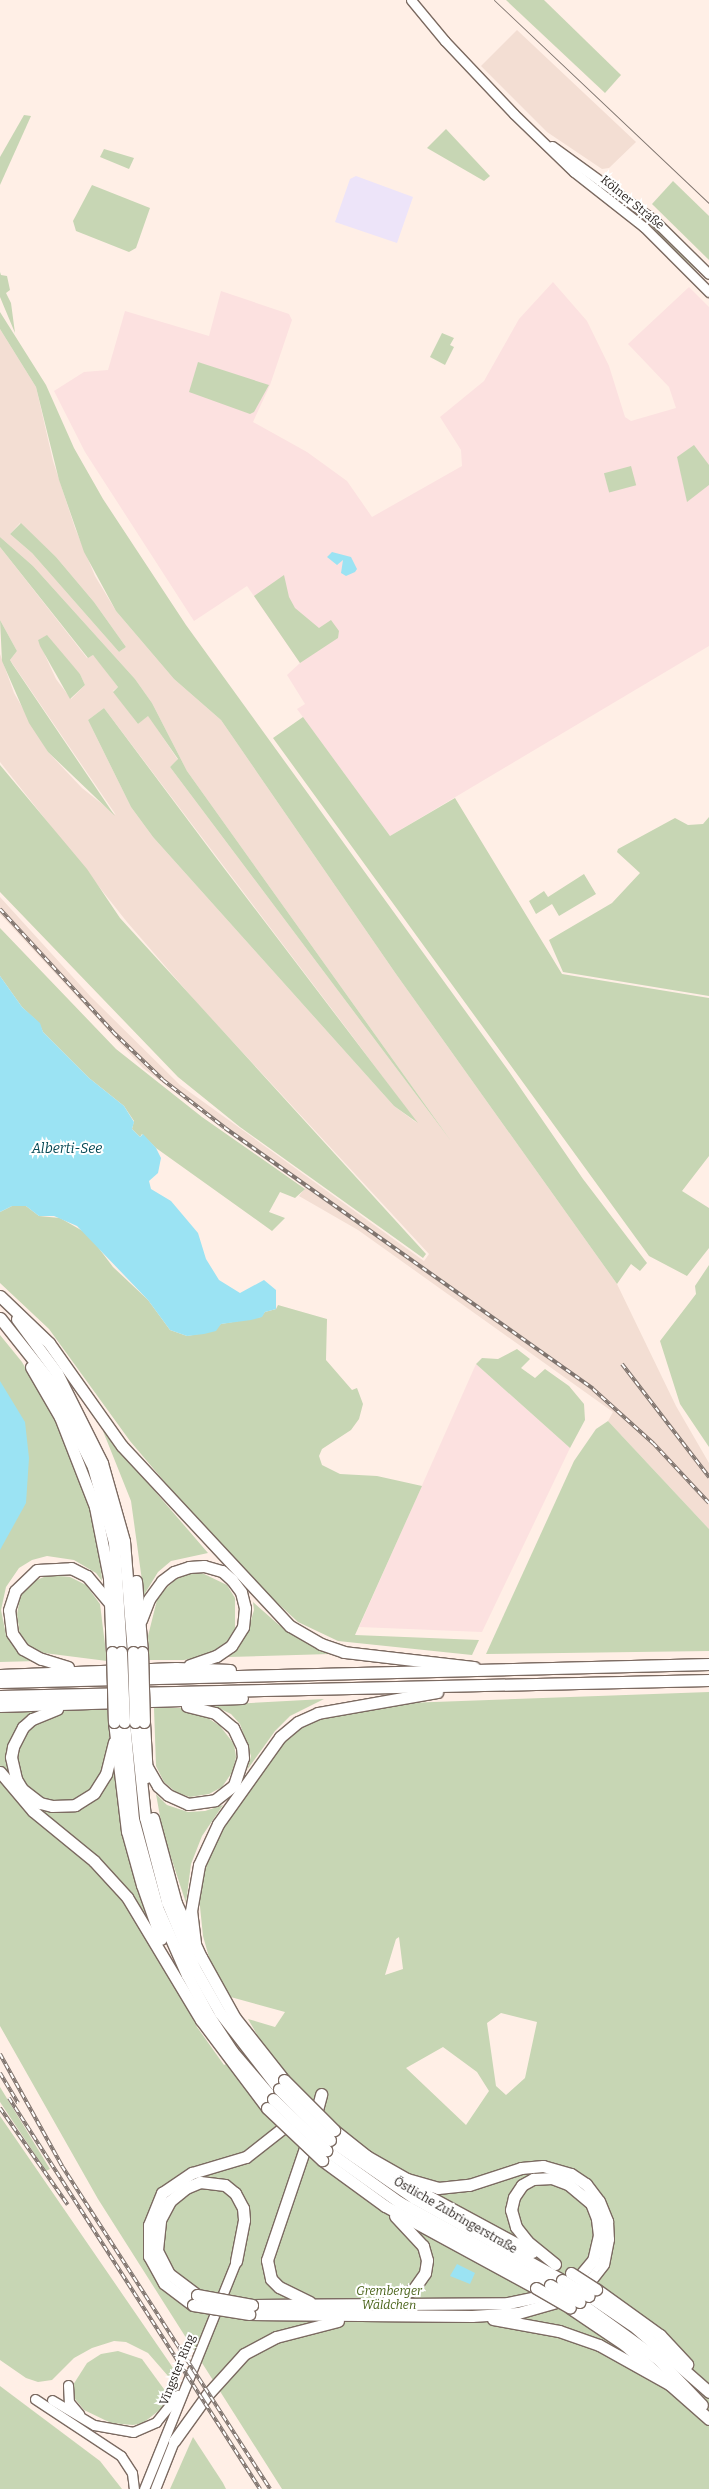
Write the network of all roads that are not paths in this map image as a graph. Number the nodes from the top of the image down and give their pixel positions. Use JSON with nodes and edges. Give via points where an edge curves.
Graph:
{"nodes":[{"id":1,"x":411,"y":0,"type":"edge"},
{"id":2,"x":537,"y":136,"type":"junction"},
{"id":3,"x":709,"y":274,"type":"edge"},
{"id":4,"x":709,"y":292,"type":"edge"},
{"id":5,"x":0,"y":1296,"type":"edge"},
{"id":6,"x":0,"y":1300,"type":"edge"},
{"id":7,"x":0,"y":1318,"type":"edge"},
{"id":8,"x":0,"y":1326,"type":"edge"},
{"id":9,"x":124,"y":1541,"type":"junction"},
{"id":10,"x":110,"y":1603,"type":"junction"},
{"id":11,"x":141,"y":1620,"type":"junction"},
{"id":12,"x":127,"y":1652,"type":"junction"},
{"id":13,"x":709,"y":1664,"type":"edge"},
{"id":14,"x":176,"y":1668,"type":"junction"},
{"id":15,"x":82,"y":1670,"type":"junction"},
{"id":16,"x":490,"y":1671,"type":"junction"},
{"id":17,"x":0,"y":1675,"type":"edge"},
{"id":18,"x":259,"y":1675,"type":"junction"},
{"id":19,"x":709,"y":1680,"type":"edge"},
{"id":20,"x":0,"y":1682,"type":"edge"},
{"id":21,"x":459,"y":1687,"type":"junction"},
{"id":22,"x":288,"y":1690,"type":"junction"},
{"id":23,"x":0,"y":1696,"type":"edge"},
{"id":24,"x":165,"y":1703,"type":"junction"},
{"id":25,"x":83,"y":1704,"type":"junction"},
{"id":26,"x":0,"y":1706,"type":"edge"},
{"id":27,"x":129,"y":1722,"type":"junction"},
{"id":28,"x":114,"y":1742,"type":"junction"},
{"id":29,"x":146,"y":1763,"type":"junction"},
{"id":30,"x":0,"y":1772,"type":"edge"},
{"id":31,"x":195,"y":1943,"type":"junction"},
{"id":32,"x":177,"y":1977,"type":"junction"},
{"id":33,"x":276,"y":2094,"type":"junction"},
{"id":34,"x":321,"y":2094,"type":"dead end"},
{"id":35,"x":298,"y":2116,"type":"dead end"},
{"id":36,"x":328,"y":2145,"type":"junction"},
{"id":37,"x":363,"y":2154,"type":"junction"},
{"id":38,"x":385,"y":2206,"type":"junction"},
{"id":39,"x":236,"y":2261,"type":"joint"},
{"id":40,"x":555,"y":2264,"type":"junction"},
{"id":41,"x":567,"y":2276,"type":"junction"},
{"id":42,"x":584,"y":2299,"type":"junction"},
{"id":43,"x":195,"y":2300,"type":"junction"},
{"id":44,"x":370,"y":2303,"type":"junction"},
{"id":45,"x":316,"y":2304,"type":"junction"},
{"id":46,"x":250,"y":2310,"type":"junction"},
{"id":47,"x":361,"y":2316,"type":"junction"},
{"id":48,"x":472,"y":2316,"type":"junction"},
{"id":49,"x":671,"y":2385,"type":"junction"},
{"id":50,"x":68,"y":2386,"type":"dead end"},
{"id":51,"x":185,"y":2387,"type":"junction"},
{"id":52,"x":706,"y":2389,"type":"edge"},
{"id":53,"x":35,"y":2399,"type":"dead end"},
{"id":54,"x":55,"y":2413,"type":"junction"},
{"id":55,"x":709,"y":2414,"type":"edge"},
{"id":56,"x":709,"y":2419,"type":"edge"},
{"id":57,"x":101,"y":2427,"type":"junction"},
{"id":58,"x":174,"y":2441,"type":"joint"},
{"id":59,"x":134,"y":2489,"type":"edge"},
{"id":60,"x":144,"y":2489,"type":"edge"},
{"id":61,"x":155,"y":2489,"type":"edge"}],
"edges":[{"from":1,"to":2,"type":"main road","name":"Kölner Straße","via":[[445,42]]},
{"from":2,"to":3,"type":"main road","name":"Kölner Straße","via":[[653,219]]},
{"from":2,"to":4,"type":"main road","name":"Kölner Straße","via":[[574,172],[644,227]]},
{"from":5,"to":16,"type":"highway","via":[[49,1343],[122,1446],[290,1626],[321,1644],[344,1652],[458,1663]]},
{"from":6,"to":9,"type":"highway","via":[[29,1333],[77,1406],[102,1463]]},
{"from":7,"to":12,"type":"highway","via":[[50,1381],[93,1468],[114,1542]]},
{"from":8,"to":10,"type":"highway","via":[[47,1392],[80,1462],[101,1530]]},
{"from":9,"to":11,"type":"highway","via":[[132,1562]]},
{"from":9,"to":12,"type":"highway"},
{"from":10,"to":12,"type":"highway"},
{"from":10,"to":15,"type":"highway","via":[[87,1576],[71,1568],[37,1570],[15,1591],[9,1610],[12,1633],[23,1649],[41,1660]]},
{"from":11,"to":12,"type":"highway"},
{"from":11,"to":14,"type":"highway","via":[[149,1599],[162,1580],[189,1566],[222,1571],[241,1592],[245,1608],[243,1628],[231,1646],[216,1656]]},
{"from":12,"to":27,"type":"highway","bridge":true},
{"from":12,"to":27,"type":"highway","bridge":true},
{"from":13,"to":16,"type":"highway"},
{"from":14,"to":15,"type":"highway"},
{"from":14,"to":18,"type":"highway","via":[[220,1668]]},
{"from":15,"to":17,"type":"highway"},
{"from":16,"to":18,"type":"highway"},
{"from":18,"to":20,"type":"highway"},
{"from":19,"to":21,"type":"highway"},
{"from":21,"to":22,"type":"highway"},
{"from":21,"to":31,"type":"highway","via":[[318,1713],[298,1722],[280,1737],[218,1824],[199,1865],[191,1911]]},
{"from":22,"to":23,"type":"highway"},
{"from":22,"to":24,"type":"highway","via":[[240,1699]]},
{"from":24,"to":25,"type":"highway"},
{"from":24,"to":29,"type":"highway","via":[[203,1709],[227,1720],[242,1747],[240,1772],[234,1785],[215,1800],[188,1804],[175,1800],[158,1786]]},
{"from":25,"to":26,"type":"highway"},
{"from":25,"to":28,"type":"highway","via":[[44,1712],[23,1727],[11,1757],[12,1770],[22,1789],[40,1803],[52,1806],[75,1805],[85,1800],[94,1793],[106,1774]]},
{"from":27,"to":28,"type":"highway"},
{"from":27,"to":29,"type":"highway"},
{"from":27,"to":33,"type":"highway","via":[[154,1859],[184,1943],[215,2014]]},
{"from":28,"to":32,"type":"highway","via":[[131,1846],[151,1914]]},
{"from":29,"to":31,"type":"highway","via":[[151,1811],[163,1860],[176,1903]]},
{"from":30,"to":32,"type":"highway","via":[[33,1811],[111,1878],[142,1918]]},
{"from":31,"to":33,"type":"highway"},
{"from":32,"to":33,"type":"highway","via":[[200,2020]]},
{"from":33,"to":36,"type":"highway","bridge":true},
{"from":33,"to":36,"type":"highway","bridge":true},
{"from":34,"to":45,"type":"highway","via":[[267,2260],[271,2279],[279,2287]]},
{"from":35,"to":43,"type":"highway","via":[[246,2157],[192,2173],[162,2193],[149,2225],[149,2256],[164,2284]]},
{"from":36,"to":37,"type":"highway"},
{"from":36,"to":38,"type":"highway"},
{"from":36,"to":41,"type":"highway","name":"Östliche Zubringerstraße","via":[[414,2198]]},
{"from":36,"to":42,"type":"highway","name":"Östliche Zubringerstraße","bridge":true,"via":[[398,2202],[550,2285]]},
{"from":37,"to":40,"type":"highway","via":[[420,2192]]},
{"from":37,"to":48,"type":"highway","via":[[407,2180],[438,2188],[469,2186],[521,2168],[558,2169],[586,2184],[599,2201],[607,2221],[608,2239],[603,2264],[586,2287],[572,2298],[543,2308]]},
{"from":38,"to":42,"type":"highway","bridge":true,"via":[[536,2288]]},
{"from":38,"to":44,"type":"highway","via":[[423,2246],[427,2260],[420,2283],[413,2290]]},
{"from":39,"to":43,"type":"highway","via":[[244,2220],[243,2208],[235,2193],[226,2185],[200,2182],[170,2201],[160,2220],[157,2250],[169,2274]]},
{"from":39,"to":51,"type":"main road","name":"Vingster Ring"},
{"from":40,"to":41,"type":"highway"},
{"from":40,"to":44,"type":"highway","via":[[527,2241],[516,2227],[511,2210],[522,2185],[533,2179],[552,2178],[568,2184],[591,2203],[598,2235],[593,2260],[579,2281],[546,2296],[508,2303]]},
{"from":41,"to":42,"type":"highway","bridge":true},
{"from":42,"to":49,"type":"highway","via":[[625,2344]]},
{"from":42,"to":52,"type":"highway","via":[[660,2336]]},
{"from":42,"to":55,"type":"highway","name":"Östliche Zubringerstraße","via":[[659,2360]]},
{"from":43,"to":46,"type":"highway","bridge":true},
{"from":44,"to":45,"type":"highway"},
{"from":45,"to":46,"type":"highway"},
{"from":46,"to":47,"type":"highway"},
{"from":47,"to":48,"type":"highway"},
{"from":47,"to":58,"type":"highway","via":[[295,2330],[244,2354],[218,2380]]},
{"from":48,"to":49,"type":"highway","via":[[561,2332],[599,2345]]},
{"from":49,"to":56,"type":"highway"},
{"from":50,"to":57,"type":"main road","via":[[69,2402],[75,2411]]},
{"from":51,"to":57,"type":"main road","via":[[164,2414],[146,2428],[122,2432]]},
{"from":51,"to":60,"type":"main road","name":"Vingster Ring"},
{"from":53,"to":54,"type":"main road"},
{"from":54,"to":57,"type":"main road","via":[[51,2400]]},
{"from":54,"to":59,"type":"main road","via":[[121,2456],[132,2473]]},
{"from":58,"to":61,"type":"main road"}]}
